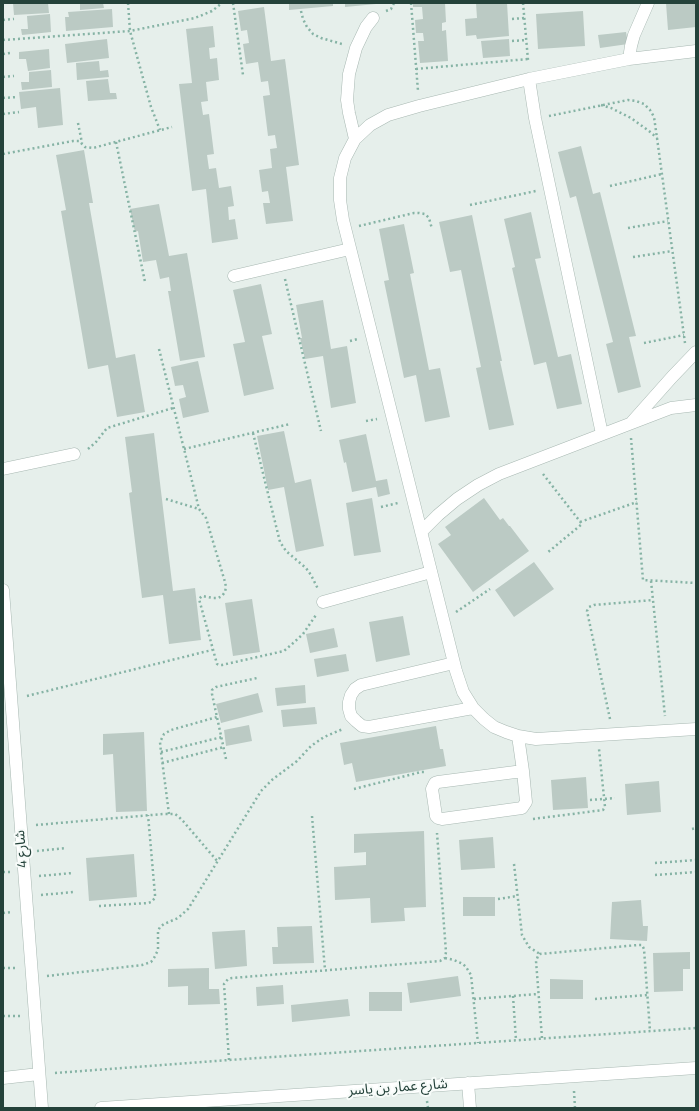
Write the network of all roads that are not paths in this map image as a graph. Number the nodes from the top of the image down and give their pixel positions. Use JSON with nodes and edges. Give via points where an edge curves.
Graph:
{"nodes":[{"id":1,"x":648,"y":3,"type":"edge"},
{"id":2,"x":373,"y":18,"type":"dead end"},
{"id":3,"x":696,"y":51,"type":"edge"},
{"id":4,"x":629,"y":60,"type":"junction"},
{"id":5,"x":529,"y":79,"type":"junction"},
{"id":6,"x":355,"y":139,"type":"junction"},
{"id":7,"x":350,"y":249,"type":"junction"},
{"id":8,"x":234,"y":276,"type":"dead end"},
{"id":9,"x":696,"y":352,"type":"edge"},
{"id":10,"x":696,"y":405,"type":"edge"},
{"id":11,"x":630,"y":424,"type":"junction"},
{"id":12,"x":602,"y":434,"type":"junction"},
{"id":13,"x":74,"y":454,"type":"road end"},
{"id":14,"x":3,"y":469,"type":"edge"},
{"id":15,"x":421,"y":532,"type":"junction"},
{"id":16,"x":431,"y":572,"type":"junction"},
{"id":17,"x":3,"y":590,"type":"edge"},
{"id":18,"x":323,"y":602,"type":"road end"},
{"id":19,"x":454,"y":663,"type":"junction"},
{"id":20,"x":473,"y":708,"type":"junction"},
{"id":21,"x":696,"y":729,"type":"edge"},
{"id":22,"x":518,"y":736,"type":"junction"},
{"id":23,"x":523,"y":771,"type":"junction"},
{"id":24,"x":696,"y":1068,"type":"edge"},
{"id":25,"x":38,"y":1074,"type":"junction"},
{"id":26,"x":3,"y":1078,"type":"edge"},
{"id":27,"x":468,"y":1083,"type":"junction"},
{"id":28,"x":42,"y":1108,"type":"edge"},
{"id":29,"x":101,"y":1108,"type":"edge"},
{"id":30,"x":470,"y":1108,"type":"edge"}],
"edges":[{"from":1,"to":4,"type":"street","via":[[634,35]]},
{"from":2,"to":6,"type":"street","via":[[356,48],[349,74],[347,100]]},
{"from":3,"to":4,"type":"street"},
{"from":4,"to":5,"type":"street"},
{"from":5,"to":6,"type":"street","via":[[388,115],[370,125]]},
{"from":5,"to":12,"type":"street"},
{"from":6,"to":7,"type":"street","via":[[345,158],[340,178],[340,200]]},
{"from":7,"to":8,"type":"street"},
{"from":7,"to":15,"type":"street"},
{"from":9,"to":11,"type":"street"},
{"from":10,"to":11,"type":"street","via":[[671,408]]},
{"from":11,"to":12,"type":"street"},
{"from":12,"to":15,"type":"street","via":[[499,474],[478,485],[457,499]]},
{"from":13,"to":14,"type":"street"},
{"from":15,"to":16,"type":"street"},
{"from":16,"to":18,"type":"street"},
{"from":16,"to":19,"type":"street"},
{"from":17,"to":25,"type":"street","name":"شارع 4"},
{"from":19,"to":20,"type":"street","via":[[463,692]]},
{"from":19,"to":20,"type":"street","via":[[361,685],[351,695],[351,716],[362,726],[369,727]]},
{"from":20,"to":22,"type":"street","via":[[494,727]]},
{"from":21,"to":22,"type":"street","via":[[536,739]]},
{"from":22,"to":23,"type":"street"},
{"from":23,"to":23,"type":"street","via":[[434,783],[432,788],[435,814],[442,818],[520,809],[526,802]]},
{"from":24,"to":27,"type":"street","name":"شارع عمار بن ياسر"},
{"from":25,"to":26,"type":"street"},
{"from":25,"to":28,"type":"street","name":"شارع 4"},
{"from":27,"to":29,"type":"street","name":"شارع عمار بن ياسر"},
{"from":27,"to":30,"type":"street"}]}
